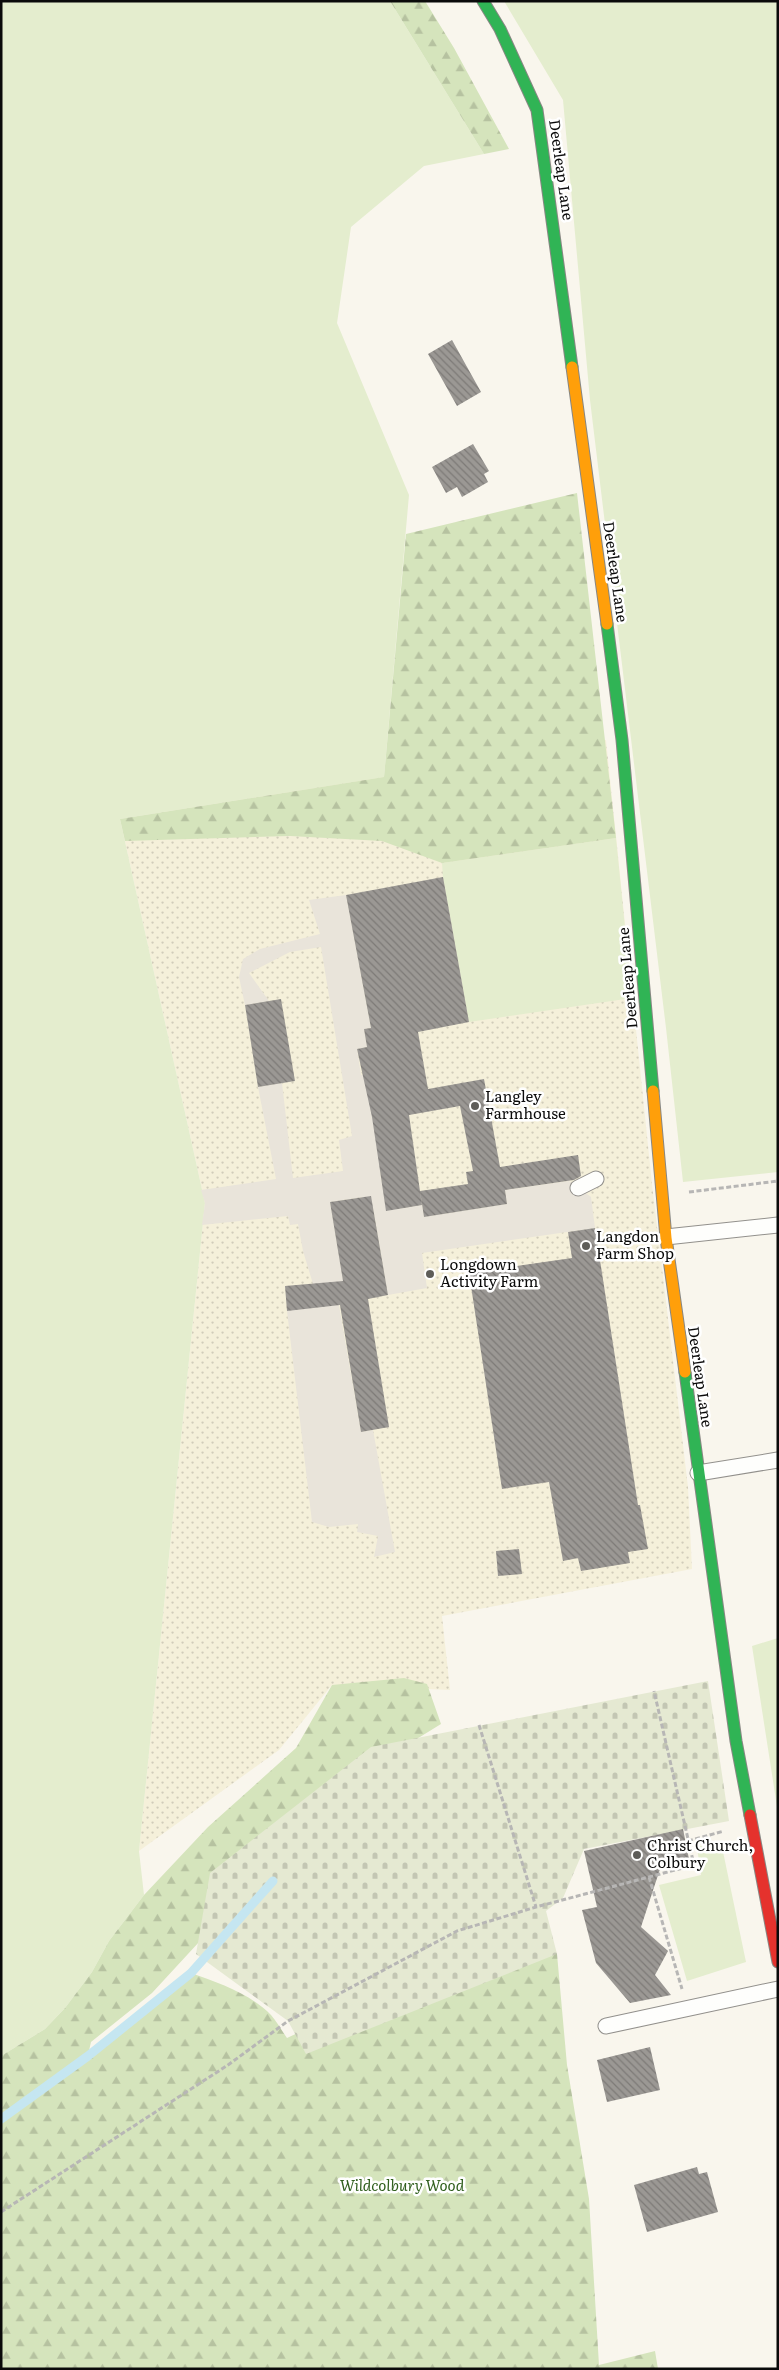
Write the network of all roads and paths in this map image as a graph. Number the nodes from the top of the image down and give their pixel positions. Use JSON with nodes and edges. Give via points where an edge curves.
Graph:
{"nodes":[{"id":1,"x":483,"y":1,"type":"edge"},
{"id":2,"x":596,"y":1179,"type":"dead end"},
{"id":3,"x":778,"y":1182,"type":"edge"},
{"id":4,"x":578,"y":1188,"type":"dead end"},
{"id":5,"x":662,"y":1195,"type":"junction"},
{"id":6,"x":778,"y":1225,"type":"edge"},
{"id":7,"x":666,"y":1237,"type":"junction"},
{"id":8,"x":778,"y":1460,"type":"edge"},
{"id":9,"x":698,"y":1473,"type":"junction"},
{"id":10,"x":654,"y":1691,"type":"dead end"},
{"id":11,"x":479,"y":1725,"type":"dead end"},
{"id":12,"x":752,"y":1824,"type":"junction"},
{"id":13,"x":688,"y":1841,"type":"junction"},
{"id":14,"x":649,"y":1877,"type":"junction"},
{"id":15,"x":536,"y":1907,"type":"junction"},
{"id":16,"x":778,"y":1962,"type":"edge"},
{"id":17,"x":778,"y":1989,"type":"edge"},
{"id":18,"x":688,"y":2009,"type":"junction"},
{"id":19,"x":606,"y":2026,"type":"dead end"},
{"id":20,"x":1,"y":2212,"type":"edge"}],
"edges":[{"from":1,"to":5,"type":"street","name":"Deerleap Lane","via":[[500,29],[537,110],[622,740]]},
{"from":2,"to":4,"type":"lane"},
{"from":3,"to":5,"type":"path"},
{"from":5,"to":7,"type":"street","name":"Deerleap Lane"},
{"from":6,"to":7,"type":"lane"},
{"from":7,"to":9,"type":"street","name":"Deerleap Lane"},
{"from":8,"to":9,"type":"lane"},
{"from":9,"to":12,"type":"street","name":"Deerleap Lane","via":[[736,1741]]},
{"from":10,"to":13,"type":"path"},
{"from":11,"to":15,"type":"path"},
{"from":12,"to":13,"type":"path"},
{"from":12,"to":16,"type":"street","name":"Deerleap Lane"},
{"from":13,"to":14,"type":"path","via":[[694,1865]]},
{"from":14,"to":15,"type":"path"},
{"from":14,"to":18,"type":"path"},
{"from":15,"to":20,"type":"path","via":[[457,1932],[288,2021],[228,2065]]},
{"from":17,"to":18,"type":"lane"},
{"from":18,"to":19,"type":"lane"}]}
